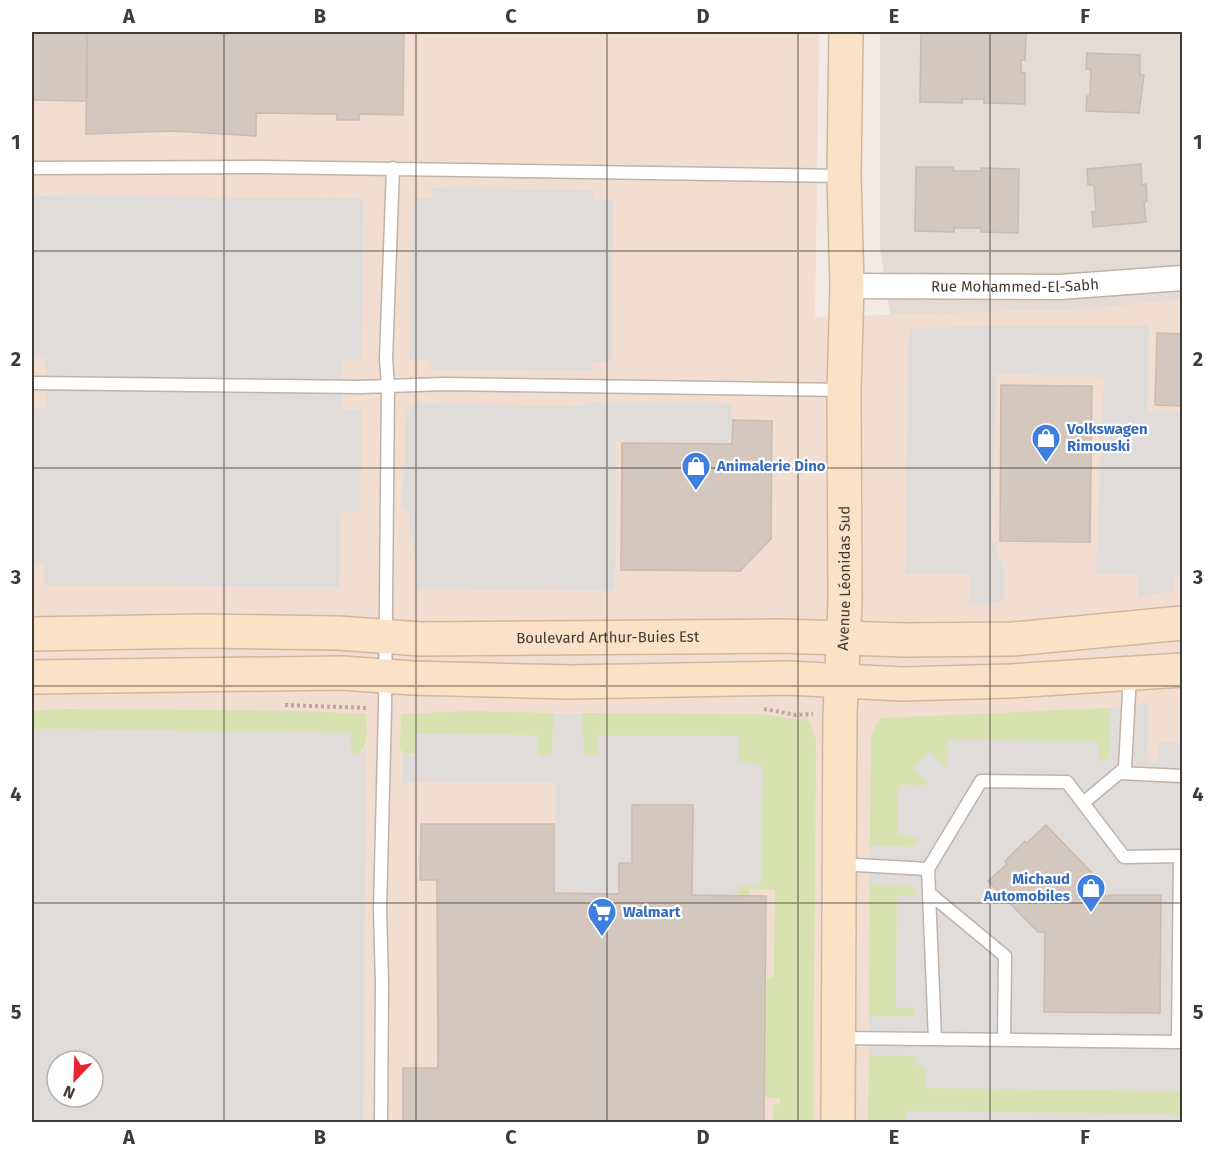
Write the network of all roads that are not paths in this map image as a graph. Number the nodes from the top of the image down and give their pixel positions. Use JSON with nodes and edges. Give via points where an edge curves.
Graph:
{"nodes":[{"id":1,"x":846,"y":32,"type":"edge"},
{"id":2,"x":32,"y":168,"type":"edge"},
{"id":3,"x":393,"y":168,"type":"junction"},
{"id":4,"x":844,"y":176,"type":"junction"},
{"id":5,"x":1182,"y":278,"type":"edge"},
{"id":6,"x":847,"y":286,"type":"junction"},
{"id":7,"x":32,"y":383,"type":"edge"},
{"id":8,"x":388,"y":385,"type":"junction"},
{"id":9,"x":844,"y":390,"type":"junction"},
{"id":10,"x":1182,"y":623,"type":"edge"},
{"id":11,"x":32,"y":634,"type":"edge"},
{"id":12,"x":385,"y":637,"type":"junction"},
{"id":13,"x":843,"y":638,"type":"junction"},
{"id":14,"x":1182,"y":670,"type":"edge"},
{"id":15,"x":1130,"y":674,"type":"junction"},
{"id":16,"x":385,"y":676,"type":"junction"},
{"id":17,"x":32,"y":677,"type":"edge"},
{"id":18,"x":841,"y":680,"type":"junction"},
{"id":19,"x":1119,"y":774,"type":"junction"},
{"id":20,"x":1182,"y":776,"type":"edge"},
{"id":21,"x":1083,"y":803,"type":"junction"},
{"id":22,"x":1181,"y":856,"type":"edge"},
{"id":23,"x":839,"y":864,"type":"junction"},
{"id":24,"x":928,"y":869,"type":"junction"},
{"id":25,"x":929,"y":893,"type":"junction"},
{"id":26,"x":838,"y":1038,"type":"junction"},
{"id":27,"x":935,"y":1039,"type":"junction"},
{"id":28,"x":1004,"y":1040,"type":"junction"},
{"id":29,"x":381,"y":1122,"type":"edge"},
{"id":30,"x":838,"y":1122,"type":"edge"}],
"edges":[{"from":1,"to":4,"type":"street","name":"Avenue Léonidas Sud"},
{"from":2,"to":3,"type":"lane"},
{"from":3,"to":4,"type":"lane"},
{"from":3,"to":8,"type":"lane"},
{"from":4,"to":6,"type":"street","name":"Avenue Léonidas Sud"},
{"from":5,"to":6,"type":"street","name":"Rue Mohammed-El-Sabh","via":[[1060,287]]},
{"from":6,"to":9,"type":"street","name":"Avenue Léonidas Sud"},
{"from":7,"to":8,"type":"lane"},
{"from":8,"to":9,"type":"lane"},
{"from":8,"to":12,"type":"lane"},
{"from":9,"to":13,"type":"street","name":"Avenue Léonidas Sud"},
{"from":10,"to":13,"type":"street","name":"Boulevard Arthur-Buies Est","via":[[1013,639]]},
{"from":11,"to":12,"type":"street","name":"Boulevard Arthur-Buies Est","via":[[202,631]]},
{"from":12,"to":13,"type":"street","name":"Boulevard Arthur-Buies Est"},
{"from":12,"to":16,"type":"lane"},
{"from":13,"to":18,"type":"street","name":"Avenue Léonidas Sud"},
{"from":14,"to":15,"type":"street"},
{"from":15,"to":18,"type":"street","via":[[902,684]]},
{"from":15,"to":19,"type":"lane","via":[[1125,768]]},
{"from":16,"to":17,"type":"street","via":[[342,673]]},
{"from":16,"to":18,"type":"street","via":[[570,681]]},
{"from":16,"to":29,"type":"lane"},
{"from":18,"to":23,"type":"street","name":"Avenue Léonidas Sud"},
{"from":19,"to":20,"type":"lane"},
{"from":19,"to":21,"type":"lane"},
{"from":21,"to":22,"type":"lane","via":[[1124,857]]},
{"from":21,"to":24,"type":"lane","via":[[1067,782],[981,781]]},
{"from":22,"to":28,"type":"lane","via":[[1178,1042]]},
{"from":23,"to":24,"type":"lane"},
{"from":23,"to":26,"type":"street","name":"Avenue Léonidas Sud"},
{"from":24,"to":25,"type":"lane"},
{"from":25,"to":27,"type":"lane"},
{"from":25,"to":28,"type":"lane","via":[[1005,956]]},
{"from":26,"to":27,"type":"lane"},
{"from":26,"to":30,"type":"street","name":"Avenue Léonidas Sud"},
{"from":27,"to":28,"type":"lane"}]}
